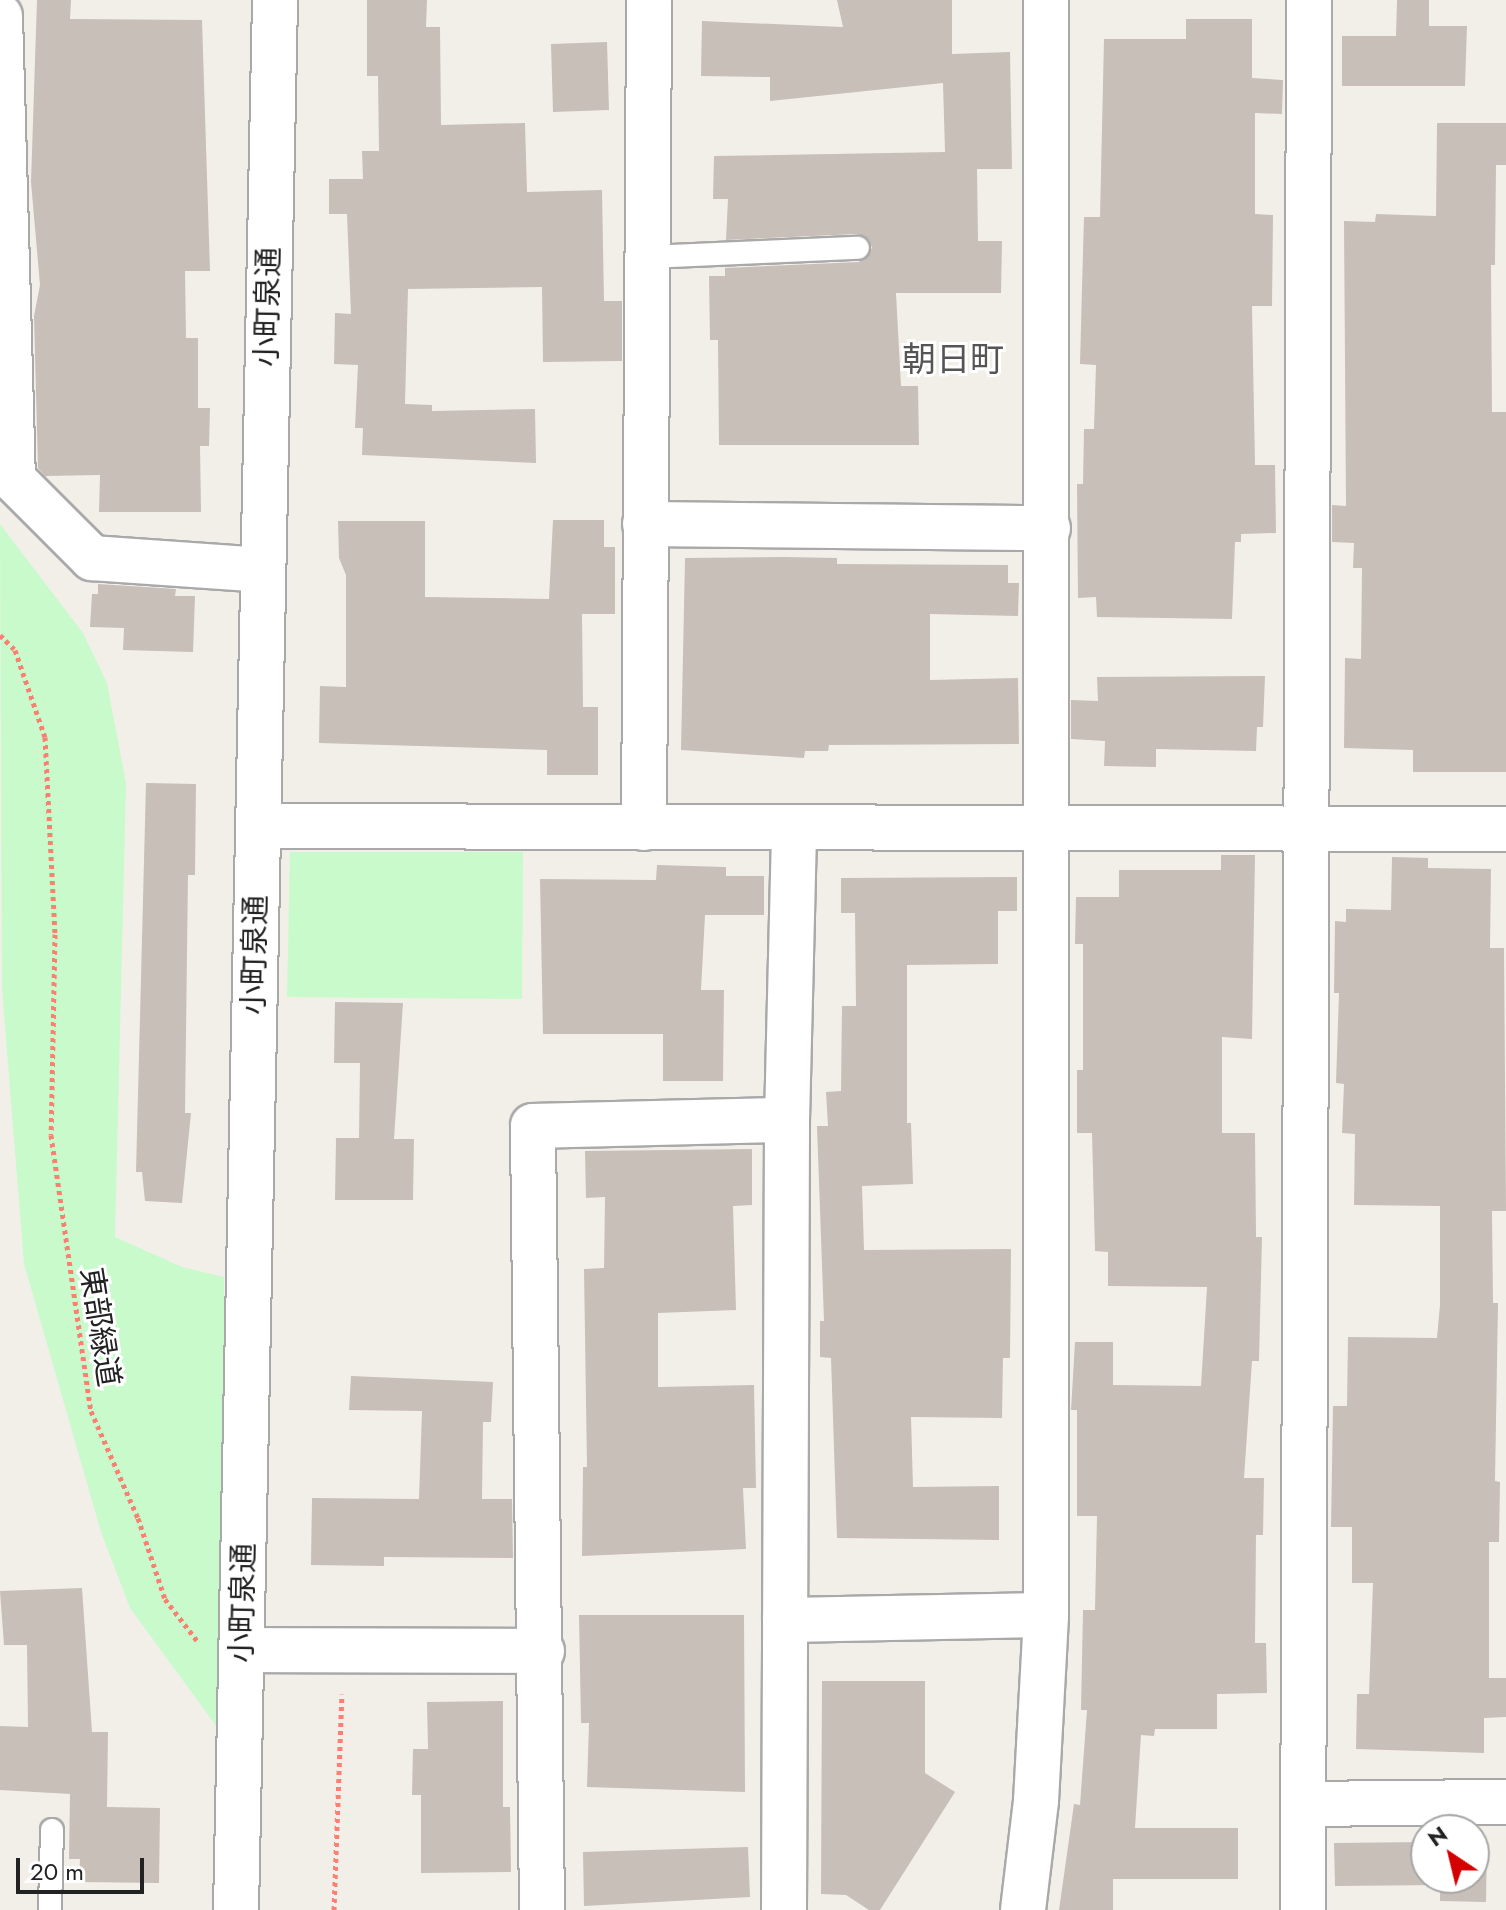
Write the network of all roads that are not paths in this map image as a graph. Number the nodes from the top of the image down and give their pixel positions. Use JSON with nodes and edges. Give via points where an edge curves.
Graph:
{"nodes":[{"id":1,"x":275,"y":0,"type":"edge"},
{"id":2,"x":649,"y":0,"type":"edge"},
{"id":3,"x":1046,"y":0,"type":"edge"},
{"id":4,"x":1309,"y":0,"type":"edge"},
{"id":5,"x":0,"y":16,"type":"edge"},
{"id":6,"x":858,"y":248,"type":"dead end"},
{"id":7,"x":648,"y":257,"type":"junction"},
{"id":8,"x":645,"y":524,"type":"junction"},
{"id":9,"x":1048,"y":528,"type":"junction"},
{"id":10,"x":262,"y":570,"type":"junction"},
{"id":11,"x":258,"y":826,"type":"junction"},
{"id":12,"x":1307,"y":826,"type":"junction"},
{"id":13,"x":644,"y":828,"type":"junction"},
{"id":14,"x":1047,"y":828,"type":"junction"},
{"id":15,"x":1506,"y":829,"type":"edge"},
{"id":16,"x":794,"y":831,"type":"junction"},
{"id":17,"x":787,"y":1120,"type":"junction"},
{"id":18,"x":1046,"y":1615,"type":"junction"},
{"id":19,"x":785,"y":1620,"type":"junction"},
{"id":20,"x":542,"y":1651,"type":"junction"},
{"id":21,"x":242,"y":1653,"type":"junction"},
{"id":22,"x":1506,"y":1802,"type":"edge"},
{"id":23,"x":1303,"y":1804,"type":"junction"},
{"id":24,"x":52,"y":1830,"type":"dead end"},
{"id":25,"x":50,"y":1910,"type":"edge"},
{"id":26,"x":236,"y":1910,"type":"edge"},
{"id":27,"x":542,"y":1910,"type":"edge"},
{"id":28,"x":784,"y":1910,"type":"edge"},
{"id":29,"x":1023,"y":1910,"type":"edge"},
{"id":30,"x":1303,"y":1910,"type":"edge"}],
"edges":[{"from":1,"to":10,"type":"street","name":"小町泉通"},
{"from":2,"to":7,"type":"street"},
{"from":3,"to":9,"type":"street"},
{"from":4,"to":12,"type":"street"},
{"from":5,"to":10,"type":"street","via":[[13,479],[92,558]]},
{"from":6,"to":7,"type":"lane"},
{"from":7,"to":8,"type":"street"},
{"from":8,"to":9,"type":"street"},
{"from":8,"to":13,"type":"street"},
{"from":9,"to":14,"type":"street"},
{"from":10,"to":11,"type":"street","name":"小町泉通"},
{"from":11,"to":13,"type":"street"},
{"from":11,"to":21,"type":"street","name":"小町泉通"},
{"from":12,"to":14,"type":"street"},
{"from":12,"to":15,"type":"street"},
{"from":12,"to":23,"type":"street"},
{"from":13,"to":16,"type":"street"},
{"from":14,"to":16,"type":"street"},
{"from":14,"to":18,"type":"street"},
{"from":16,"to":17,"type":"street"},
{"from":17,"to":19,"type":"street"},
{"from":17,"to":20,"type":"street","via":[[533,1126]]},
{"from":18,"to":19,"type":"street"},
{"from":18,"to":29,"type":"street","via":[[1036,1801]]},
{"from":19,"to":28,"type":"street"},
{"from":20,"to":21,"type":"street"},
{"from":20,"to":27,"type":"street"},
{"from":21,"to":26,"type":"street","name":"小町泉通"},
{"from":22,"to":23,"type":"street"},
{"from":23,"to":30,"type":"street"},
{"from":24,"to":25,"type":"lane"}]}
